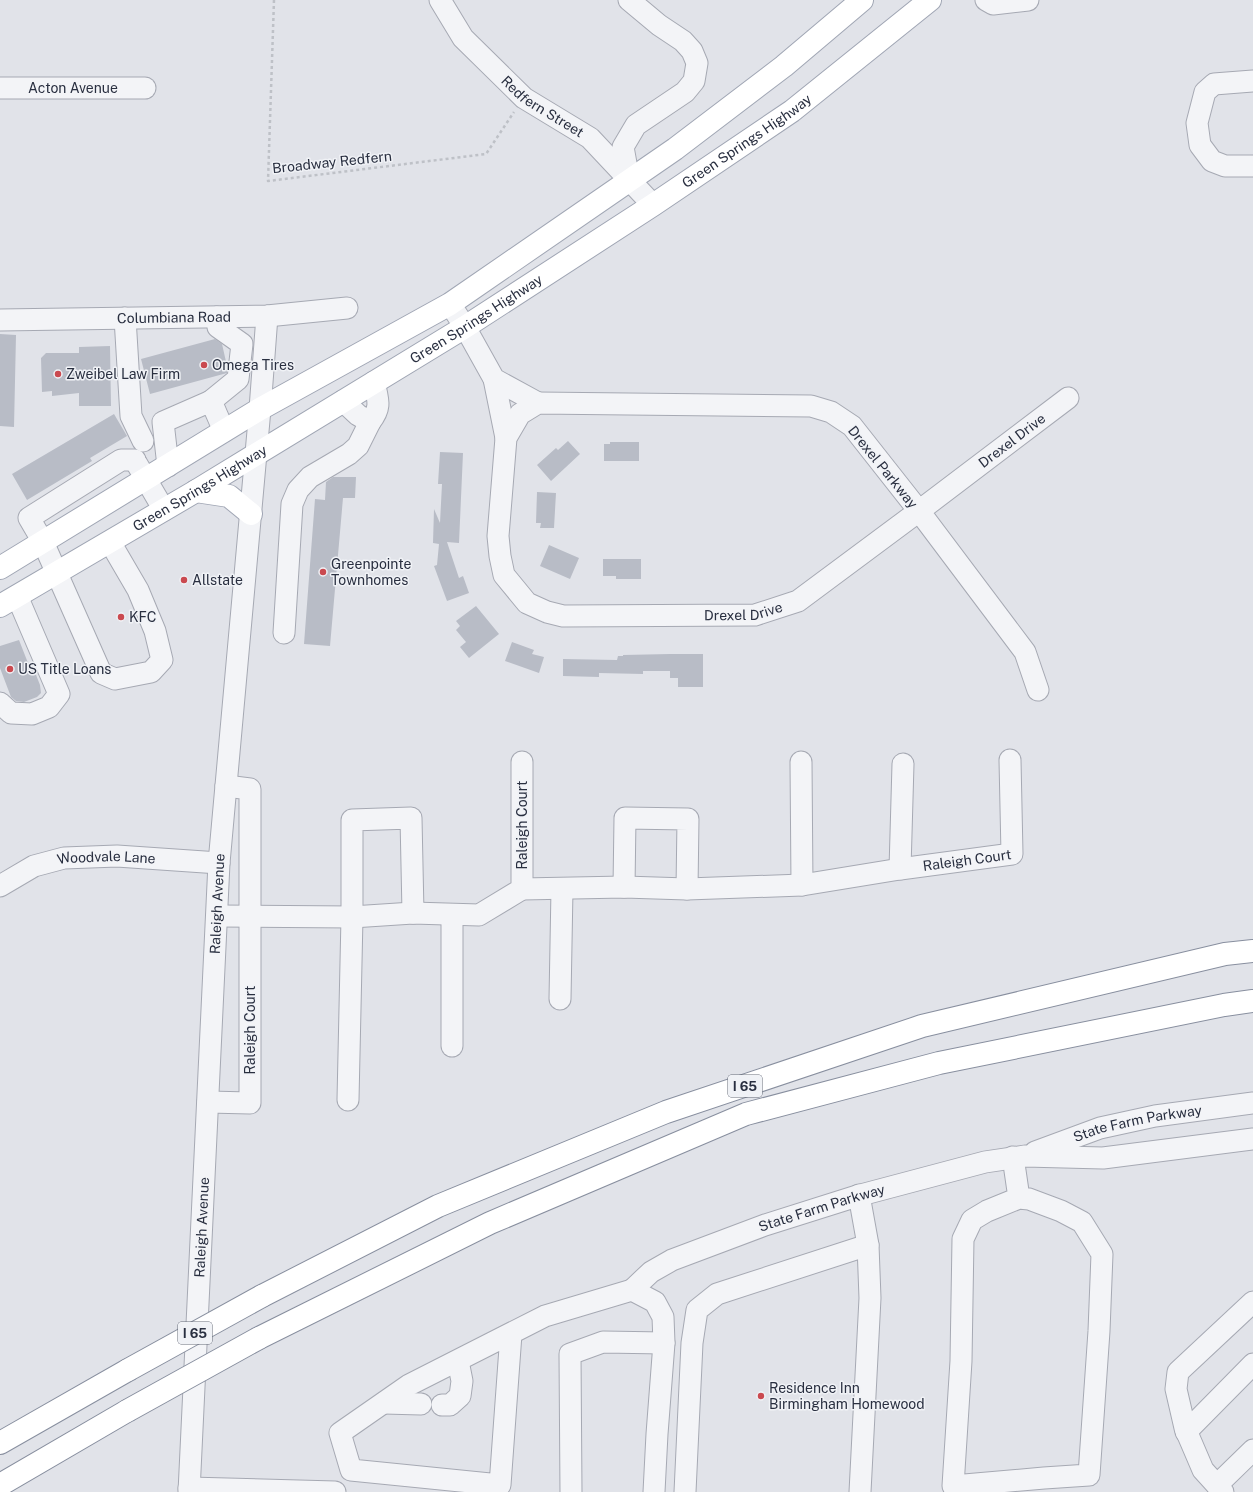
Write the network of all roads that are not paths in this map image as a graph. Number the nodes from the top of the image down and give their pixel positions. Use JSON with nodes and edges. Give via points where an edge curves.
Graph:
{"nodes":[{"id":1,"x":440,"y":0,"type":"edge"},
{"id":2,"x":629,"y":0,"type":"edge"},
{"id":3,"x":862,"y":0,"type":"edge"},
{"id":4,"x":930,"y":0,"type":"edge"},
{"id":5,"x":986,"y":0,"type":"edge"},
{"id":6,"x":1028,"y":0,"type":"edge"},
{"id":7,"x":1253,"y":81,"type":"edge"},
{"id":8,"x":0,"y":88,"type":"edge"},
{"id":9,"x":145,"y":88,"type":"dead end"},
{"id":10,"x":1253,"y":166,"type":"edge"},
{"id":11,"x":629,"y":180,"type":"junction"},
{"id":12,"x":653,"y":205,"type":"junction"},
{"id":13,"x":450,"y":304,"type":"junction"},
{"id":14,"x":347,"y":308,"type":"dead end"},
{"id":15,"x":267,"y":316,"type":"junction"},
{"id":16,"x":217,"y":317,"type":"junction"},
{"id":17,"x":125,"y":318,"type":"junction"},
{"id":18,"x":0,"y":320,"type":"edge"},
{"id":19,"x":465,"y":327,"type":"junction"},
{"id":20,"x":240,"y":364,"type":"junction"},
{"id":21,"x":263,"y":366,"type":"junction"},
{"id":22,"x":494,"y":379,"type":"junction"},
{"id":23,"x":374,"y":382,"type":"junction"},
{"id":24,"x":1068,"y":398,"type":"dead end"},
{"id":25,"x":211,"y":401,"type":"junction"},
{"id":26,"x":343,"y":401,"type":"junction"},
{"id":27,"x":538,"y":403,"type":"junction"},
{"id":28,"x":260,"y":409,"type":"junction"},
{"id":29,"x":370,"y":422,"type":"junction"},
{"id":30,"x":224,"y":431,"type":"junction"},
{"id":31,"x":164,"y":436,"type":"junction"},
{"id":32,"x":506,"y":438,"type":"junction"},
{"id":33,"x":143,"y":441,"type":"junction"},
{"id":34,"x":256,"y":454,"type":"junction"},
{"id":35,"x":135,"y":460,"type":"junction"},
{"id":36,"x":168,"y":466,"type":"junction"},
{"id":37,"x":147,"y":478,"type":"junction"},
{"id":38,"x":196,"y":491,"type":"junction"},
{"id":39,"x":164,"y":510,"type":"junction"},
{"id":40,"x":919,"y":511,"type":"junction"},
{"id":41,"x":251,"y":514,"type":"junction"},
{"id":42,"x":43,"y":542,"type":"junction"},
{"id":43,"x":110,"y":542,"type":"junction"},
{"id":44,"x":0,"y":568,"type":"edge"},
{"id":45,"x":56,"y":573,"type":"junction"},
{"id":46,"x":8,"y":601,"type":"edge"},
{"id":47,"x":284,"y":633,"type":"dead end"},
{"id":48,"x":1038,"y":690,"type":"dead end"},
{"id":49,"x":0,"y":703,"type":"edge"},
{"id":50,"x":1010,"y":760,"type":"dead end"},
{"id":51,"x":522,"y":762,"type":"dead end"},
{"id":52,"x":801,"y":762,"type":"dead end"},
{"id":53,"x":904,"y":764,"type":"dead end"},
{"id":54,"x":226,"y":786,"type":"junction"},
{"id":55,"x":219,"y":863,"type":"junction"},
{"id":56,"x":900,"y":869,"type":"junction"},
{"id":57,"x":802,"y":885,"type":"junction"},
{"id":58,"x":0,"y":886,"type":"edge"},
{"id":59,"x":624,"y":887,"type":"junction"},
{"id":60,"x":562,"y":888,"type":"junction"},
{"id":61,"x":522,"y":889,"type":"junction"},
{"id":62,"x":688,"y":889,"type":"junction"},
{"id":63,"x":413,"y":913,"type":"junction"},
{"id":64,"x":452,"y":915,"type":"junction"},
{"id":65,"x":216,"y":916,"type":"junction"},
{"id":66,"x":250,"y":916,"type":"junction"},
{"id":67,"x":352,"y":917,"type":"junction"},
{"id":68,"x":1253,"y":951,"type":"edge"},
{"id":69,"x":560,"y":999,"type":"dead end"},
{"id":70,"x":1253,"y":1001,"type":"edge"},
{"id":71,"x":1224,"y":1005,"type":"junction"},
{"id":72,"x":1253,"y":1005,"type":"edge"},
{"id":73,"x":452,"y":1046,"type":"dead end"},
{"id":74,"x":348,"y":1100,"type":"dead end"},
{"id":75,"x":208,"y":1102,"type":"junction"},
{"id":76,"x":1253,"y":1102,"type":"edge"},
{"id":77,"x":1253,"y":1139,"type":"edge"},
{"id":78,"x":1019,"y":1157,"type":"junction"},
{"id":79,"x":860,"y":1195,"type":"junction"},
{"id":80,"x":1019,"y":1198,"type":"junction"},
{"id":81,"x":868,"y":1245,"type":"junction"},
{"id":82,"x":632,"y":1290,"type":"junction"},
{"id":83,"x":1253,"y":1302,"type":"edge"},
{"id":84,"x":511,"y":1334,"type":"junction"},
{"id":85,"x":664,"y":1344,"type":"junction"},
{"id":86,"x":458,"y":1361,"type":"junction"},
{"id":87,"x":1253,"y":1364,"type":"edge"},
{"id":88,"x":384,"y":1403,"type":"junction"},
{"id":89,"x":421,"y":1404,"type":"dead end"},
{"id":90,"x":442,"y":1405,"type":"dead end"},
{"id":91,"x":1186,"y":1432,"type":"junction"},
{"id":92,"x":0,"y":1443,"type":"edge"},
{"id":93,"x":1253,"y":1450,"type":"edge"},
{"id":94,"x":0,"y":1485,"type":"edge"},
{"id":95,"x":1220,"y":1488,"type":"edge"},
{"id":96,"x":189,"y":1490,"type":"edge"},
{"id":97,"x":335,"y":1492,"type":"edge"},
{"id":98,"x":571,"y":1492,"type":"edge"},
{"id":99,"x":654,"y":1492,"type":"edge"},
{"id":100,"x":685,"y":1492,"type":"edge"},
{"id":101,"x":860,"y":1492,"type":"edge"}],
"edges":[{"from":1,"to":11,"type":"street","name":"Redfern Street","via":[[462,38],[524,98],[590,138]]},
{"from":2,"to":11,"type":"street","via":[[659,25],[683,40],[692,50],[697,63],[694,80],[684,92],[636,125],[623,147]]},
{"from":3,"to":11,"type":"main road","name":"Green Springs Highway","via":[[784,66],[675,150]]},
{"from":4,"to":12,"type":"main road","name":"Green Springs Highway","via":[[792,111]]},
{"from":5,"to":6,"type":"street","via":[[993,4]]},
{"from":7,"to":10,"type":"street","via":[[1214,84],[1204,92],[1197,123],[1200,144],[1212,161],[1225,166]]},
{"from":8,"to":9,"type":"street","name":"Acton Avenue"},
{"from":11,"to":12,"type":"street","name":"Redfern Street"},
{"from":11,"to":13,"type":"main road","name":"Green Springs Highway"},
{"from":12,"to":19,"type":"main road","name":"Green Springs Highway"},
{"from":13,"to":19,"type":"street"},
{"from":13,"to":28,"type":"main road","name":"Green Springs Highway"},
{"from":14,"to":15,"type":"street","name":"Columbiana Road"},
{"from":15,"to":16,"type":"street","name":"Columbiana Road"},
{"from":15,"to":21,"type":"street","name":"Raleigh Avenue"},
{"from":16,"to":17,"type":"street","name":"Columbiana Road"},
{"from":16,"to":20,"type":"street","via":[[218,327],[242,344]]},
{"from":17,"to":18,"type":"street","name":"Columbiana Road"},
{"from":17,"to":33,"type":"street","via":[[131,416]]},
{"from":19,"to":22,"type":"street"},
{"from":19,"to":23,"type":"main road","name":"Green Springs Highway"},
{"from":20,"to":21,"type":"street"},
{"from":20,"to":25,"type":"street","via":[[238,379]]},
{"from":21,"to":28,"type":"street","name":"Raleigh Avenue"},
{"from":22,"to":27,"type":"street","name":"Drexel Parkway"},
{"from":22,"to":32,"type":"street","name":"Drexel Drive"},
{"from":23,"to":26,"type":"main road","name":"Green Springs Highway"},
{"from":23,"to":29,"type":"street","via":[[379,402],[377,413]]},
{"from":24,"to":40,"type":"street","name":"Drexel Drive"},
{"from":25,"to":30,"type":"street"},
{"from":25,"to":31,"type":"street","via":[[163,422]]},
{"from":26,"to":29,"type":"street"},
{"from":26,"to":34,"type":"main road","name":"Green Springs Highway"},
{"from":27,"to":32,"type":"street","name":"Drexel Drive","via":[[520,414]]},
{"from":27,"to":40,"type":"street","name":"Drexel Parkway","via":[[811,406],[831,412],[852,426]]},
{"from":28,"to":30,"type":"main road","name":"Green Springs Highway"},
{"from":28,"to":34,"type":"street","name":"Raleigh Avenue"},
{"from":29,"to":47,"type":"street","via":[[358,446],[349,454],[310,476],[298,490],[292,504]]},
{"from":30,"to":36,"type":"main road","name":"Green Springs Highway"},
{"from":31,"to":33,"type":"street"},
{"from":31,"to":36,"type":"street"},
{"from":32,"to":40,"type":"street","name":"Drexel Drive","via":[[498,536],[504,575],[527,604],[563,616],[755,615],[798,601]]},
{"from":33,"to":35,"type":"street"},
{"from":34,"to":38,"type":"main road","name":"Green Springs Highway"},
{"from":34,"to":41,"type":"street","name":"Raleigh Avenue"},
{"from":35,"to":37,"type":"street"},
{"from":35,"to":42,"type":"street","via":[[121,460],[29,518]]},
{"from":36,"to":37,"type":"main road","name":"Green Springs Highway"},
{"from":37,"to":39,"type":"street"},
{"from":37,"to":42,"type":"main road","name":"Green Springs Highway"},
{"from":38,"to":39,"type":"main road","name":"Green Springs Highway"},
{"from":38,"to":41,"type":"main road","via":[[229,496]]},
{"from":39,"to":43,"type":"main road","name":"Green Springs Highway"},
{"from":40,"to":48,"type":"street","name":"Drexel Parkway","via":[[1025,652]]},
{"from":41,"to":54,"type":"street","name":"Raleigh Avenue"},
{"from":42,"to":44,"type":"main road","name":"Green Springs Highway"},
{"from":42,"to":45,"type":"street"},
{"from":43,"to":45,"type":"main road","name":"Green Springs Highway"},
{"from":43,"to":45,"type":"street","via":[[138,590],[155,631],[162,660],[151,672],[115,679],[101,673]]},
{"from":45,"to":46,"type":"main road","name":"Green Springs Highway"},
{"from":46,"to":49,"type":"street","via":[[59,694],[49,707],[32,714],[11,713]]},
{"from":50,"to":56,"type":"street","name":"Raleigh Court","via":[[1012,854]]},
{"from":51,"to":61,"type":"street","name":"Raleigh Court"},
{"from":52,"to":57,"type":"street"},
{"from":53,"to":56,"type":"street","name":"Raleigh Court"},
{"from":54,"to":55,"type":"street","name":"Raleigh Avenue"},
{"from":54,"to":66,"type":"street","name":"Raleigh Court","via":[[250,789]]},
{"from":55,"to":58,"type":"street","name":"Woodvale Lane","via":[[117,856],[64,858],[34,866]]},
{"from":55,"to":65,"type":"street","name":"Raleigh Avenue"},
{"from":56,"to":57,"type":"street","name":"Raleigh Court"},
{"from":57,"to":62,"type":"street","name":"Raleigh Court"},
{"from":59,"to":60,"type":"street","name":"Raleigh Court"},
{"from":59,"to":62,"type":"street","name":"Raleigh Court"},
{"from":59,"to":62,"type":"street","via":[[625,818],[688,819]]},
{"from":60,"to":61,"type":"street","name":"Raleigh Court"},
{"from":60,"to":69,"type":"street"},
{"from":61,"to":64,"type":"street","name":"Raleigh Court","via":[[479,915]]},
{"from":63,"to":64,"type":"street","name":"Raleigh Court"},
{"from":63,"to":67,"type":"street","name":"Raleigh Court"},
{"from":63,"to":67,"type":"street","via":[[411,818],[352,820]]},
{"from":64,"to":73,"type":"street"},
{"from":65,"to":66,"type":"street","name":"Raleigh Court"},
{"from":65,"to":75,"type":"street","name":"Raleigh Avenue"},
{"from":66,"to":67,"type":"street","name":"Raleigh Court"},
{"from":66,"to":75,"type":"street","name":"Raleigh Court","via":[[250,1103]]},
{"from":67,"to":74,"type":"street"},
{"from":68,"to":92,"type":"main road","number":"I 65","bridge":true,"via":[[1225,954],[922,1026],[666,1112],[438,1206],[262,1296]]},
{"from":70,"to":71,"type":"main road","number":"I 65"},
{"from":71,"to":72,"type":"main road"},
{"from":71,"to":94,"type":"main road","number":"I 65","bridge":true,"via":[[939,1063],[746,1114],[490,1224],[259,1338],[126,1411]]},
{"from":75,"to":96,"type":"street","name":"Raleigh Avenue"},
{"from":76,"to":78,"type":"street","name":"State Farm Parkway","via":[[1155,1116],[1100,1128]]},
{"from":77,"to":78,"type":"street","name":"State Farm Parkway","via":[[1103,1158]]},
{"from":78,"to":79,"type":"street","name":"State Farm Parkway","via":[[985,1162]]},
{"from":78,"to":80,"type":"street"},
{"from":79,"to":81,"type":"street"},
{"from":79,"to":82,"type":"street","name":"State Farm Parkway","via":[[765,1225],[672,1260],[651,1272]]},
{"from":80,"to":80,"type":"street","via":[[972,1220],[963,1239],[961,1362],[953,1486],[1089,1475],[1100,1331],[1102,1254],[1082,1222],[1061,1211],[1029,1199]]},
{"from":81,"to":100,"type":"street","via":[[717,1294],[697,1310],[692,1343]]},
{"from":81,"to":101,"type":"street","via":[[870,1298]]},
{"from":82,"to":84,"type":"street","via":[[545,1316]]},
{"from":82,"to":85,"type":"street","via":[[655,1302],[663,1317]]},
{"from":83,"to":91,"type":"street","via":[[1178,1372],[1176,1389]]},
{"from":84,"to":86,"type":"street"},
{"from":84,"to":88,"type":"street","via":[[500,1485],[351,1470],[340,1433]]},
{"from":85,"to":98,"type":"street","via":[[603,1342],[570,1354]]},
{"from":85,"to":99,"type":"street"},
{"from":86,"to":88,"type":"street","via":[[409,1385]]},
{"from":86,"to":90,"type":"street","via":[[462,1381],[460,1396],[450,1405]]},
{"from":87,"to":91,"type":"street"},
{"from":88,"to":89,"type":"street"},
{"from":91,"to":95,"type":"street","via":[[1203,1470]]},
{"from":93,"to":95,"type":"street"},
{"from":96,"to":97,"type":"street"}]}
